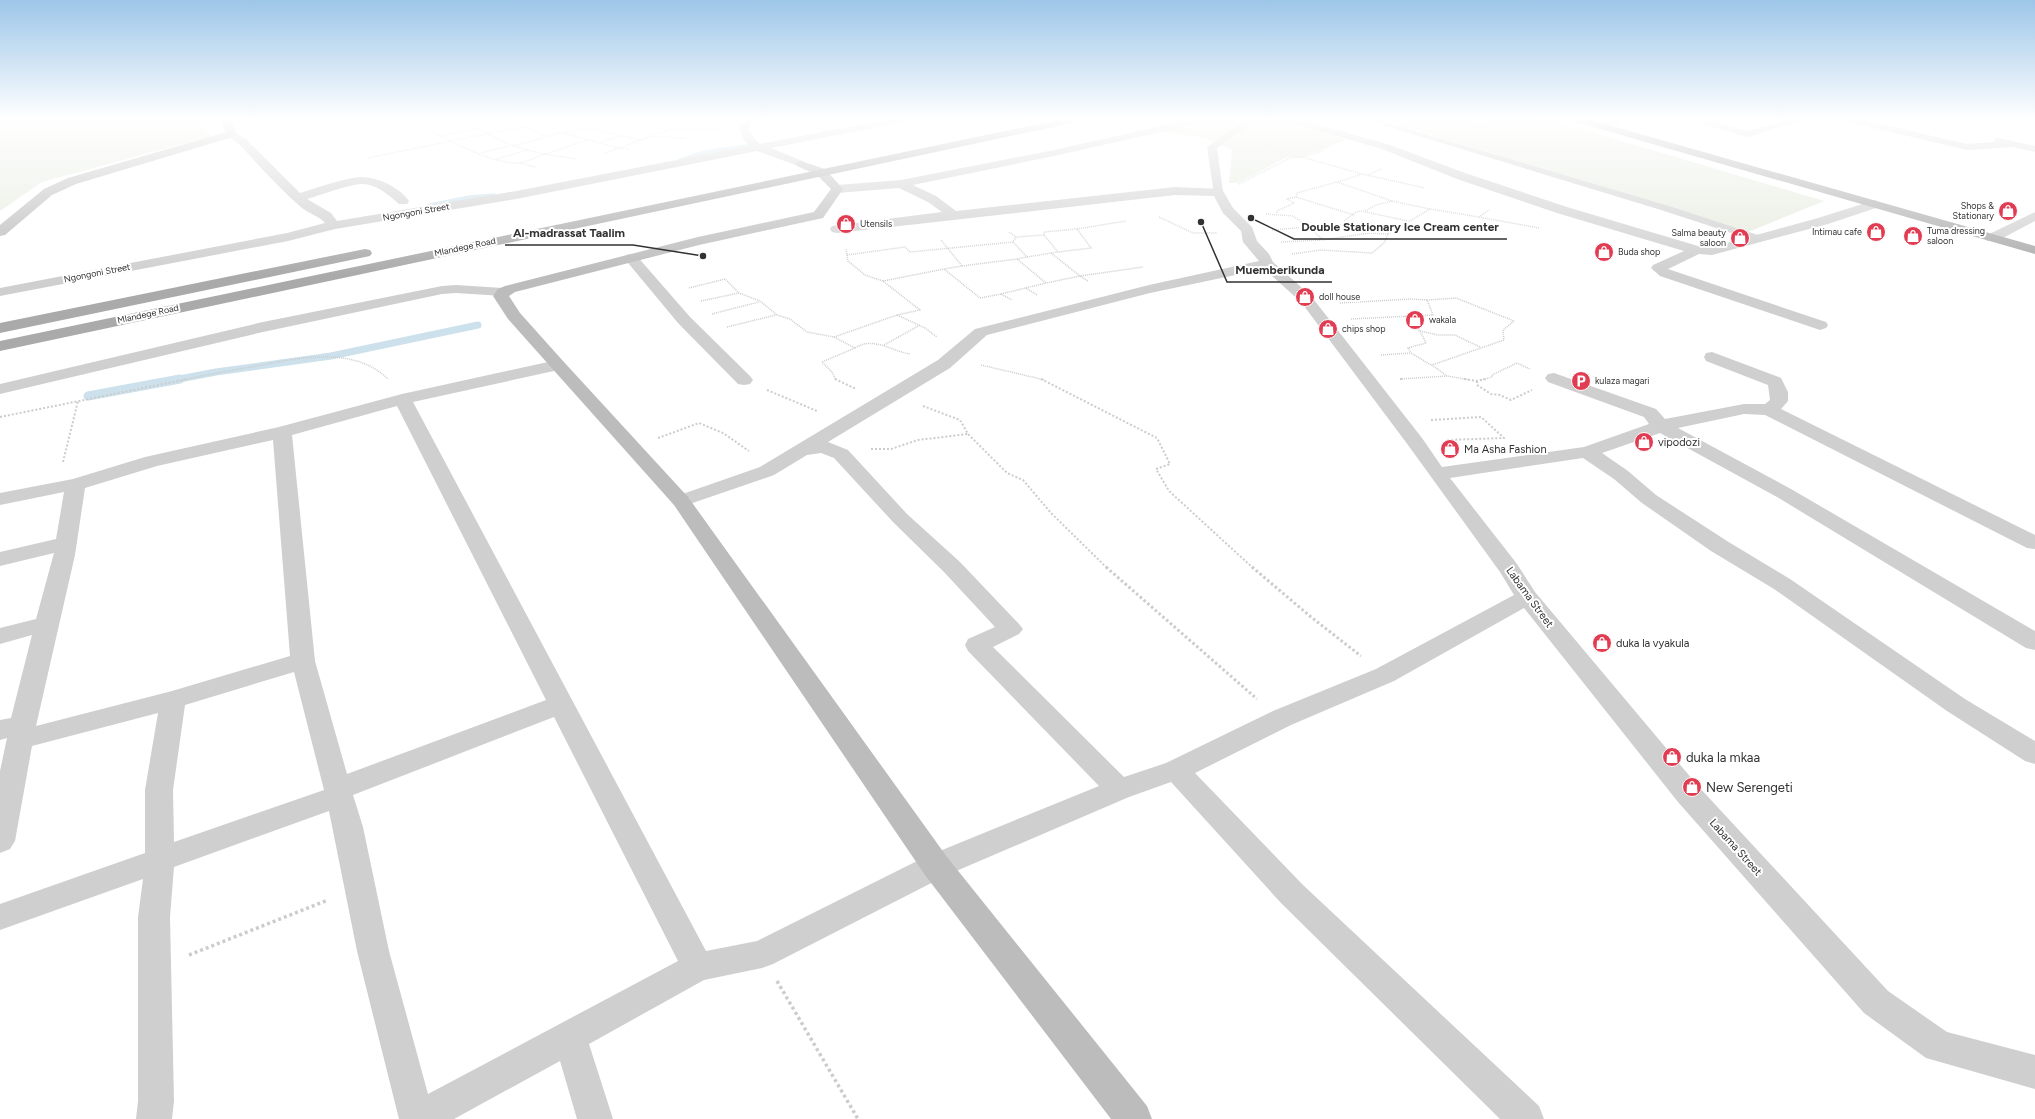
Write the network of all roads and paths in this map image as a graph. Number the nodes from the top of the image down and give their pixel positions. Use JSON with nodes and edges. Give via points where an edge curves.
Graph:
{"nodes":[{"id":1,"x":102,"y":172,"type":"edge"},
{"id":2,"x":271,"y":172,"type":"edge"},
{"id":3,"x":367,"y":172,"type":"edge"},
{"id":4,"x":630,"y":172,"type":"edge"},
{"id":5,"x":793,"y":172,"type":"edge"},
{"id":6,"x":816,"y":172,"type":"edge"},
{"id":7,"x":959,"y":172,"type":"edge"},
{"id":8,"x":1215,"y":172,"type":"edge"},
{"id":9,"x":1263,"y":172,"type":"edge"},
{"id":10,"x":1356,"y":172,"type":"edge"},
{"id":11,"x":1374,"y":172,"type":"edge"},
{"id":12,"x":1451,"y":172,"type":"edge"},
{"id":13,"x":1546,"y":172,"type":"edge"},
{"id":14,"x":1773,"y":172,"type":"edge"},
{"id":15,"x":1794,"y":172,"type":"edge"},
{"id":16,"x":1362,"y":174,"type":"junction"},
{"id":17,"x":1368,"y":175,"type":"junction"},
{"id":18,"x":362,"y":180,"type":"junction"},
{"id":19,"x":1337,"y":182,"type":"junction"},
{"id":20,"x":901,"y":184,"type":"junction"},
{"id":21,"x":838,"y":189,"type":"junction"},
{"id":22,"x":1432,"y":189,"type":"dead end"},
{"id":23,"x":1218,"y":192,"type":"junction"},
{"id":24,"x":298,"y":197,"type":"junction"},
{"id":25,"x":1296,"y":197,"type":"junction"},
{"id":26,"x":403,"y":201,"type":"dead end"},
{"id":27,"x":1392,"y":201,"type":"junction"},
{"id":28,"x":1875,"y":204,"type":"junction"},
{"id":29,"x":1430,"y":209,"type":"junction"},
{"id":30,"x":1228,"y":210,"type":"junction"},
{"id":31,"x":1365,"y":210,"type":"junction"},
{"id":32,"x":1489,"y":210,"type":"dead end"},
{"id":33,"x":1277,"y":213,"type":"junction"},
{"id":34,"x":1354,"y":214,"type":"junction"},
{"id":35,"x":954,"y":215,"type":"junction"},
{"id":36,"x":1156,"y":215,"type":"dead end"},
{"id":37,"x":2035,"y":216,"type":"edge"},
{"id":38,"x":923,"y":218,"type":"junction"},
{"id":39,"x":531,"y":219,"type":"dead end"},
{"id":40,"x":1128,"y":221,"type":"dead end"},
{"id":41,"x":1408,"y":221,"type":"junction"},
{"id":42,"x":1350,"y":224,"type":"junction"},
{"id":43,"x":334,"y":225,"type":"junction"},
{"id":44,"x":1309,"y":228,"type":"junction"},
{"id":45,"x":837,"y":229,"type":"joint"},
{"id":46,"x":1077,"y":229,"type":"junction"},
{"id":47,"x":544,"y":231,"type":"junction"},
{"id":48,"x":2005,"y":231,"type":"junction"},
{"id":49,"x":0,"y":232,"type":"edge"},
{"id":50,"x":1369,"y":233,"type":"junction"},
{"id":51,"x":1388,"y":234,"type":"junction"},
{"id":52,"x":1044,"y":235,"type":"junction"},
{"id":53,"x":1248,"y":236,"type":"junction"},
{"id":54,"x":1992,"y":238,"type":"junction"},
{"id":55,"x":1760,"y":239,"type":"junction"},
{"id":56,"x":2035,"y":239,"type":"edge"},
{"id":57,"x":1323,"y":240,"type":"junction"},
{"id":58,"x":1013,"y":242,"type":"junction"},
{"id":59,"x":947,"y":248,"type":"junction"},
{"id":60,"x":1697,"y":250,"type":"junction"},
{"id":61,"x":2035,"y":250,"type":"edge"},
{"id":62,"x":375,"y":251,"type":"dead end"},
{"id":63,"x":1058,"y":252,"type":"junction"},
{"id":64,"x":1051,"y":253,"type":"junction"},
{"id":65,"x":847,"y":255,"type":"junction"},
{"id":66,"x":1027,"y":257,"type":"junction"},
{"id":67,"x":631,"y":258,"type":"junction"},
{"id":68,"x":1017,"y":259,"type":"junction"},
{"id":69,"x":1266,"y":261,"type":"junction"},
{"id":70,"x":962,"y":266,"type":"junction"},
{"id":71,"x":944,"y":269,"type":"junction"},
{"id":72,"x":1080,"y":276,"type":"junction"},
{"id":73,"x":883,"y":281,"type":"junction"},
{"id":74,"x":1046,"y":283,"type":"junction"},
{"id":75,"x":1169,"y":285,"type":"junction"},
{"id":76,"x":204,"y":286,"type":"junction"},
{"id":77,"x":0,"y":292,"type":"edge"},
{"id":78,"x":503,"y":292,"type":"junction"},
{"id":79,"x":739,"y":293,"type":"junction"},
{"id":80,"x":1001,"y":294,"type":"junction"},
{"id":81,"x":661,"y":295,"type":"junction"},
{"id":82,"x":1114,"y":298,"type":"junction"},
{"id":83,"x":1427,"y":300,"type":"junction"},
{"id":84,"x":211,"y":301,"type":"junction"},
{"id":85,"x":760,"y":301,"type":"junction"},
{"id":86,"x":673,"y":307,"type":"junction"},
{"id":87,"x":1315,"y":312,"type":"junction"},
{"id":88,"x":777,"y":315,"type":"junction"},
{"id":89,"x":897,"y":315,"type":"junction"},
{"id":90,"x":1404,"y":316,"type":"junction"},
{"id":91,"x":1039,"y":317,"type":"junction"},
{"id":92,"x":684,"y":320,"type":"junction"},
{"id":93,"x":920,"y":325,"type":"junction"},
{"id":94,"x":1820,"y":325,"type":"dead end"},
{"id":95,"x":0,"y":329,"type":"edge"},
{"id":96,"x":1420,"y":331,"type":"junction"},
{"id":97,"x":697,"y":335,"type":"junction"},
{"id":98,"x":834,"y":337,"type":"junction"},
{"id":99,"x":968,"y":343,"type":"junction"},
{"id":100,"x":884,"y":345,"type":"junction"},
{"id":101,"x":0,"y":346,"type":"edge"},
{"id":102,"x":1480,"y":347,"type":"junction"},
{"id":103,"x":855,"y":348,"type":"junction"},
{"id":104,"x":1712,"y":357,"type":"dead end"},
{"id":105,"x":946,"y":362,"type":"junction"},
{"id":106,"x":556,"y":365,"type":"junction"},
{"id":107,"x":1432,"y":365,"type":"junction"},
{"id":108,"x":1447,"y":376,"type":"junction"},
{"id":109,"x":1554,"y":378,"type":"junction"},
{"id":110,"x":744,"y":380,"type":"joint"},
{"id":111,"x":1477,"y":381,"type":"junction"},
{"id":112,"x":1368,"y":382,"type":"junction"},
{"id":113,"x":0,"y":389,"type":"edge"},
{"id":114,"x":887,"y":397,"type":"junction"},
{"id":115,"x":402,"y":399,"type":"junction"},
{"id":116,"x":78,"y":401,"type":"junction"},
{"id":117,"x":1769,"y":410,"type":"junction"},
{"id":118,"x":0,"y":417,"type":"edge"},
{"id":119,"x":1398,"y":421,"type":"junction"},
{"id":120,"x":847,"y":424,"type":"junction"},
{"id":121,"x":1661,"y":426,"type":"junction"},
{"id":122,"x":282,"y":432,"type":"junction"},
{"id":123,"x":968,"y":434,"type":"junction"},
{"id":124,"x":1416,"y":442,"type":"junction"},
{"id":125,"x":634,"y":448,"type":"junction"},
{"id":126,"x":799,"y":451,"type":"junction"},
{"id":127,"x":1587,"y":452,"type":"junction"},
{"id":128,"x":842,"y":454,"type":"junction"},
{"id":129,"x":772,"y":466,"type":"junction"},
{"id":130,"x":1437,"y":474,"type":"junction"},
{"id":131,"x":66,"y":486,"type":"junction"},
{"id":132,"x":0,"y":499,"type":"edge"},
{"id":133,"x":681,"y":501,"type":"junction"},
{"id":134,"x":66,"y":543,"type":"junction"},
{"id":135,"x":2035,"y":543,"type":"edge"},
{"id":136,"x":0,"y":559,"type":"edge"},
{"id":137,"x":1527,"y":597,"type":"junction"},
{"id":138,"x":46,"y":624,"type":"junction"},
{"id":139,"x":0,"y":636,"type":"edge"},
{"id":140,"x":2035,"y":642,"type":"edge"},
{"id":141,"x":303,"y":661,"type":"junction"},
{"id":142,"x":1385,"y":675,"type":"junction"},
{"id":143,"x":173,"y":700,"type":"junction"},
{"id":144,"x":561,"y":704,"type":"junction"},
{"id":145,"x":1282,"y":718,"type":"junction"},
{"id":146,"x":15,"y":731,"type":"edge"},
{"id":147,"x":2035,"y":754,"type":"edge"},
{"id":148,"x":1176,"y":770,"type":"junction"},
{"id":149,"x":1119,"y":790,"type":"junction"},
{"id":150,"x":338,"y":792,"type":"junction"},
{"id":151,"x":1,"y":828,"type":"edge"},
{"id":152,"x":160,"y":860,"type":"junction"},
{"id":153,"x":936,"y":866,"type":"junction"},
{"id":154,"x":360,"y":888,"type":"junction"},
{"id":155,"x":0,"y":917,"type":"edge"},
{"id":156,"x":762,"y":954,"type":"junction"},
{"id":157,"x":698,"y":967,"type":"junction"},
{"id":158,"x":155,"y":968,"type":"junction"},
{"id":159,"x":570,"y":1038,"type":"junction"},
{"id":160,"x":2035,"y":1072,"type":"edge"},
{"id":161,"x":154,"y":1119,"type":"edge"},
{"id":162,"x":418,"y":1119,"type":"edge"},
{"id":163,"x":595,"y":1119,"type":"edge"},
{"id":164,"x":858,"y":1119,"type":"edge"},
{"id":165,"x":1134,"y":1119,"type":"edge"},
{"id":166,"x":1526,"y":1119,"type":"edge"}],
"edges":[{"from":1,"to":49,"type":"street","via":[[72,181],[48,192]]},
{"from":2,"to":24,"type":"street"},
{"from":3,"to":18,"type":"path"},
{"from":4,"to":43,"type":"street","name":"Ngongoni Street"},
{"from":5,"to":47,"type":"main road","name":"Mlandege Road"},
{"from":6,"to":21,"type":"street"},
{"from":7,"to":20,"type":"street"},
{"from":8,"to":23,"type":"lane","name":"Labama Street"},
{"from":9,"to":23,"type":"path"},
{"from":10,"to":16,"type":"path"},
{"from":11,"to":17,"type":"path"},
{"from":12,"to":60,"type":"street","via":[[1562,210]]},
{"from":13,"to":55,"type":"lane"},
{"from":14,"to":28,"type":"main road"},
{"from":15,"to":48,"type":"main road"},
{"from":16,"to":17,"type":"path"},
{"from":16,"to":19,"type":"path"},
{"from":17,"to":22,"type":"path"},
{"from":18,"to":24,"type":"street"},
{"from":18,"to":26,"type":"street","via":[[392,191]]},
{"from":19,"to":25,"type":"path","via":[[1297,193]]},
{"from":19,"to":27,"type":"path"},
{"from":20,"to":21,"type":"street"},
{"from":20,"to":35,"type":"street"},
{"from":21,"to":67,"type":"street","via":[[818,215]]},
{"from":23,"to":30,"type":"street","name":"Labama Street"},
{"from":23,"to":35,"type":"street","via":[[1175,191]]},
{"from":24,"to":43,"type":"street","via":[[309,207],[326,216]]},
{"from":25,"to":33,"type":"path","via":[[1287,199],[1294,203]]},
{"from":25,"to":34,"type":"path"},
{"from":27,"to":29,"type":"path"},
{"from":27,"to":31,"type":"path","via":[[1376,204]]},
{"from":28,"to":54,"type":"main road"},
{"from":28,"to":55,"type":"street"},
{"from":29,"to":32,"type":"path","via":[[1479,217]]},
{"from":29,"to":41,"type":"path"},
{"from":30,"to":33,"type":"path","via":[[1260,214]]},
{"from":30,"to":53,"type":"street","name":"Labama Street"},
{"from":31,"to":34,"type":"path"},
{"from":31,"to":41,"type":"path"},
{"from":33,"to":44,"type":"path","via":[[1297,216]]},
{"from":34,"to":42,"type":"path","via":[[1344,221]]},
{"from":35,"to":38,"type":"street"},
{"from":36,"to":53,"type":"path","via":[[1190,233],[1203,236]]},
{"from":37,"to":48,"type":"street"},
{"from":38,"to":45,"type":"street"},
{"from":38,"to":59,"type":"path"},
{"from":39,"to":47,"type":"main road"},
{"from":40,"to":46,"type":"path"},
{"from":41,"to":51,"type":"path"},
{"from":42,"to":44,"type":"path"},
{"from":42,"to":50,"type":"path"},
{"from":43,"to":77,"type":"street","name":"Ngongoni Street","via":[[288,237]]},
{"from":44,"to":53,"type":"path","via":[[1260,231]]},
{"from":44,"to":57,"type":"path"},
{"from":45,"to":65,"type":"path","via":[[846,245]]},
{"from":46,"to":52,"type":"path","via":[[1044,232]]},
{"from":46,"to":63,"type":"path","via":[[1090,248]]},
{"from":47,"to":84,"type":"main road","name":"Mlandege Road"},
{"from":48,"to":54,"type":"street"},
{"from":48,"to":56,"type":"main road"},
{"from":50,"to":51,"type":"path"},
{"from":50,"to":57,"type":"path"},
{"from":51,"to":69,"type":"path","via":[[1384,243],[1372,253],[1322,250]]},
{"from":52,"to":58,"type":"path","via":[[1016,237]]},
{"from":52,"to":63,"type":"path"},
{"from":53,"to":57,"type":"path"},
{"from":53,"to":69,"type":"street","name":"Labama Street"},
{"from":54,"to":61,"type":"main road"},
{"from":55,"to":60,"type":"street","via":[[1712,251]]},
{"from":58,"to":59,"type":"path"},
{"from":58,"to":66,"type":"path"},
{"from":59,"to":65,"type":"path","via":[[910,252],[905,247]]},
{"from":59,"to":70,"type":"path"},
{"from":60,"to":94,"type":"street","via":[[1658,268],[1666,273]]},
{"from":62,"to":76,"type":"main road","name":"Mlandege Road"},
{"from":63,"to":64,"type":"path"},
{"from":64,"to":66,"type":"path"},
{"from":64,"to":72,"type":"path"},
{"from":65,"to":73,"type":"path","via":[[848,262],[865,275]]},
{"from":66,"to":68,"type":"path"},
{"from":67,"to":78,"type":"street"},
{"from":67,"to":81,"type":"street"},
{"from":68,"to":70,"type":"path"},
{"from":68,"to":74,"type":"path"},
{"from":69,"to":75,"type":"street"},
{"from":69,"to":87,"type":"street","name":"Labama Street"},
{"from":70,"to":71,"type":"path"},
{"from":71,"to":73,"type":"path"},
{"from":71,"to":80,"type":"path","via":[[980,298]]},
{"from":72,"to":74,"type":"path"},
{"from":72,"to":75,"type":"path","via":[[1141,266]]},
{"from":72,"to":82,"type":"path"},
{"from":73,"to":89,"type":"path","via":[[920,310]]},
{"from":74,"to":80,"type":"path"},
{"from":75,"to":82,"type":"street"},
{"from":76,"to":84,"type":"main road"},
{"from":76,"to":95,"type":"main road","name":"Mlandege Road"},
{"from":78,"to":106,"type":"street","via":[[501,296],[514,316]]},
{"from":78,"to":113,"type":"street","via":[[442,290],[263,327]]},
{"from":79,"to":81,"type":"path","via":[[725,278]]},
{"from":79,"to":85,"type":"path"},
{"from":79,"to":86,"type":"path"},
{"from":80,"to":91,"type":"path"},
{"from":81,"to":86,"type":"street"},
{"from":82,"to":91,"type":"street"},
{"from":83,"to":87,"type":"path","via":[[1412,299]]},
{"from":83,"to":90,"type":"path","via":[[1433,315]]},
{"from":83,"to":102,"type":"path","via":[[1456,298],[1514,321],[1503,330],[1504,340]]},
{"from":84,"to":101,"type":"main road","name":"Mlandege Road"},
{"from":85,"to":88,"type":"path"},
{"from":85,"to":92,"type":"path"},
{"from":86,"to":92,"type":"street"},
{"from":87,"to":90,"type":"path"},
{"from":87,"to":112,"type":"street","name":"Labama Street"},
{"from":88,"to":97,"type":"path"},
{"from":88,"to":98,"type":"path","via":[[790,319],[807,332]]},
{"from":89,"to":93,"type":"path"},
{"from":89,"to":98,"type":"path"},
{"from":90,"to":96,"type":"path"},
{"from":91,"to":99,"type":"street","via":[[981,332]]},
{"from":92,"to":97,"type":"street"},
{"from":93,"to":99,"type":"path","via":[[937,337]]},
{"from":93,"to":100,"type":"path"},
{"from":96,"to":102,"type":"path","via":[[1454,335]]},
{"from":96,"to":107,"type":"path","via":[[1426,343],[1408,348],[1411,353]]},
{"from":97,"to":110,"type":"street"},
{"from":98,"to":103,"type":"path"},
{"from":99,"to":105,"type":"street"},
{"from":100,"to":103,"type":"path","via":[[861,343]]},
{"from":100,"to":105,"type":"path"},
{"from":102,"to":107,"type":"path"},
{"from":103,"to":114,"type":"path","via":[[822,362],[836,380]]},
{"from":104,"to":117,"type":"street","via":[[1775,382],[1779,401]]},
{"from":105,"to":114,"type":"street"},
{"from":105,"to":142,"type":"path","via":[[1005,370],[1046,380],[1157,438],[1170,464],[1156,469],[1169,492],[1311,617]]},
{"from":106,"to":115,"type":"street"},
{"from":106,"to":125,"type":"street"},
{"from":107,"to":108,"type":"path"},
{"from":108,"to":111,"type":"path"},
{"from":108,"to":112,"type":"path"},
{"from":109,"to":111,"type":"path","via":[[1517,363],[1492,377]]},
{"from":109,"to":111,"type":"path","via":[[1511,400],[1491,394],[1477,386]]},
{"from":109,"to":121,"type":"street","via":[[1650,413]]},
{"from":110,"to":120,"type":"path","via":[[753,380],[772,393]]},
{"from":112,"to":119,"type":"street","name":"Labama Street"},
{"from":114,"to":120,"type":"street"},
{"from":114,"to":123,"type":"path","via":[[960,420]]},
{"from":115,"to":116,"type":"path","via":[[380,370],[362,362],[328,357],[177,380]]},
{"from":115,"to":122,"type":"street"},
{"from":115,"to":144,"type":"street"},
{"from":116,"to":118,"type":"path"},
{"from":116,"to":131,"type":"path"},
{"from":117,"to":121,"type":"street","via":[[1744,408]]},
{"from":117,"to":135,"type":"street"},
{"from":119,"to":124,"type":"street","name":"Labama Street"},
{"from":119,"to":124,"type":"path","via":[[1481,417],[1504,438]]},
{"from":120,"to":126,"type":"street"},
{"from":121,"to":127,"type":"street"},
{"from":121,"to":140,"type":"street","via":[[1784,493]]},
{"from":122,"to":131,"type":"street","via":[[152,461]]},
{"from":122,"to":141,"type":"street"},
{"from":123,"to":128,"type":"path","via":[[918,440],[891,448],[859,449]]},
{"from":123,"to":145,"type":"path","via":[[1007,473],[1023,480],[1051,513],[1164,619]]},
{"from":124,"to":130,"type":"street","name":"Labama Street"},
{"from":125,"to":129,"type":"path","via":[[699,423],[722,433]]},
{"from":125,"to":133,"type":"street"},
{"from":126,"to":128,"type":"street","via":[[823,447]]},
{"from":126,"to":129,"type":"street"},
{"from":127,"to":130,"type":"street"},
{"from":127,"to":147,"type":"street","via":[[1719,546],[1782,584],[1956,705]]},
{"from":128,"to":149,"type":"street","via":[[900,518],[952,567],[1011,629],[977,646]]},
{"from":129,"to":133,"type":"street","via":[[767,471]]},
{"from":130,"to":137,"type":"street","name":"Labama Street","via":[[1509,569]]},
{"from":131,"to":132,"type":"street"},
{"from":131,"to":134,"type":"street"},
{"from":133,"to":153,"type":"street"},
{"from":134,"to":136,"type":"street"},
{"from":134,"to":138,"type":"street"},
{"from":137,"to":142,"type":"street"},
{"from":137,"to":160,"type":"street","name":"Labama Street","via":[[1688,794],[1871,996],[1938,1046]]},
{"from":138,"to":139,"type":"street"},
{"from":138,"to":146,"type":"street"},
{"from":141,"to":143,"type":"street"},
{"from":141,"to":150,"type":"street"},
{"from":142,"to":145,"type":"street"},
{"from":143,"to":146,"type":"street"},
{"from":143,"to":152,"type":"street","via":[[159,790]]},
{"from":144,"to":150,"type":"street"},
{"from":144,"to":157,"type":"street"},
{"from":145,"to":148,"type":"street"},
{"from":146,"to":151,"type":"street"},
{"from":148,"to":149,"type":"street"},
{"from":148,"to":166,"type":"street","via":[[1292,894]]},
{"from":149,"to":153,"type":"street"},
{"from":150,"to":152,"type":"street"},
{"from":150,"to":154,"type":"street"},
{"from":152,"to":155,"type":"street"},
{"from":152,"to":158,"type":"street","via":[[154,916]]},
{"from":153,"to":156,"type":"street"},
{"from":153,"to":165,"type":"street"},
{"from":154,"to":158,"type":"path"},
{"from":154,"to":162,"type":"street","via":[[373,951]]},
{"from":156,"to":157,"type":"street"},
{"from":156,"to":164,"type":"path"},
{"from":157,"to":159,"type":"street"},
{"from":158,"to":161,"type":"street"},
{"from":159,"to":162,"type":"street"},
{"from":159,"to":163,"type":"street"}]}
